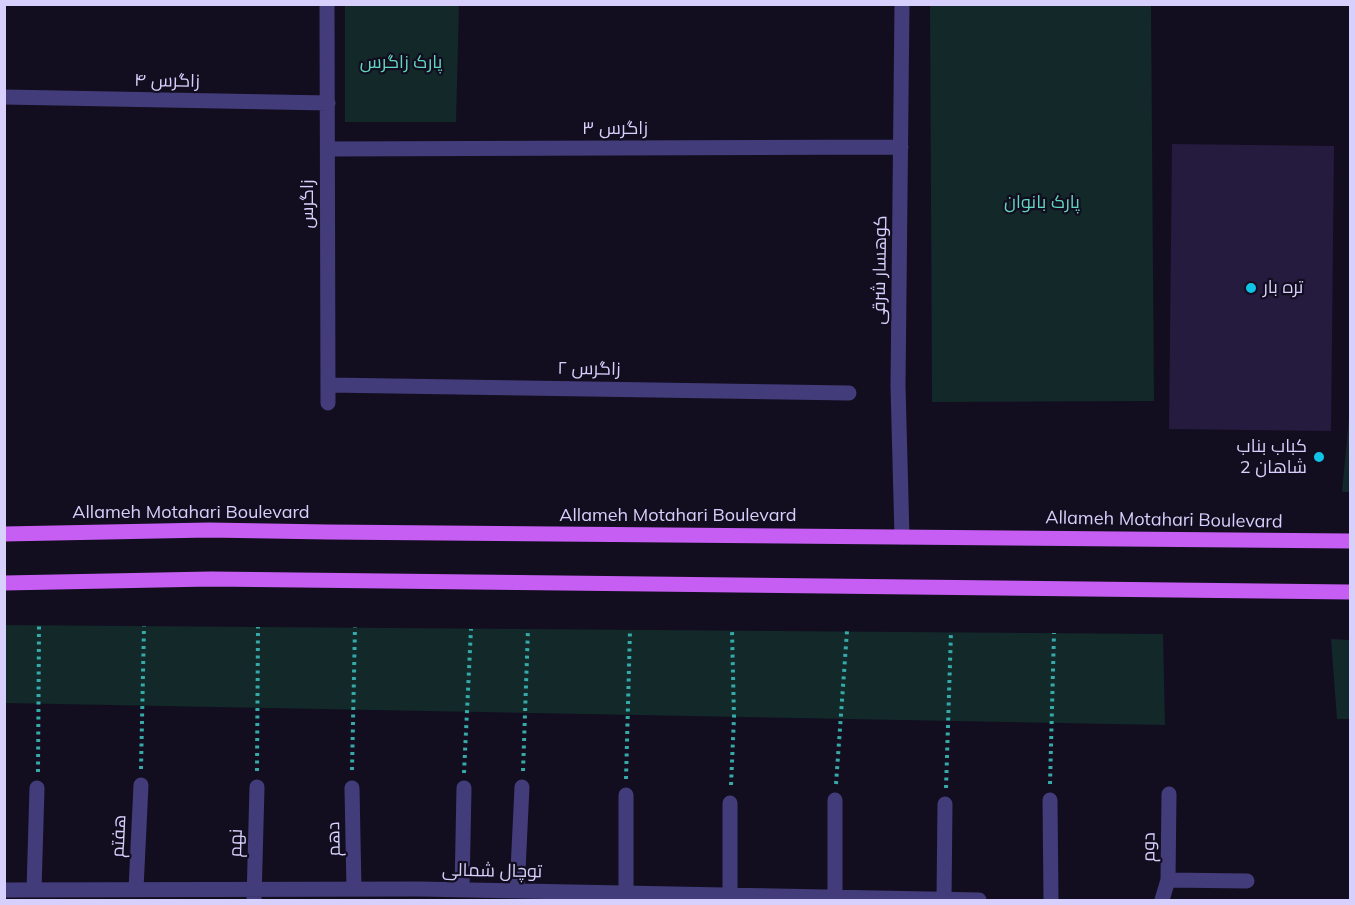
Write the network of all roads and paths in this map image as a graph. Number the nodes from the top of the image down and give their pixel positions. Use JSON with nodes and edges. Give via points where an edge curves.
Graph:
{"nodes":[{"id":1,"x":327,"y":4,"type":"edge"},
{"id":2,"x":902,"y":4,"type":"edge"},
{"id":3,"x":4,"y":97,"type":"edge"},
{"id":4,"x":328,"y":103,"type":"junction"},
{"id":5,"x":901,"y":147,"type":"junction"},
{"id":6,"x":328,"y":149,"type":"junction"},
{"id":7,"x":328,"y":385,"type":"junction"},
{"id":8,"x":849,"y":393,"type":"dead end"},
{"id":9,"x":328,"y":403,"type":"dead end"},
{"id":10,"x":4,"y":534,"type":"edge"},
{"id":11,"x":902,"y":537,"type":"junction"},
{"id":12,"x":1350,"y":541,"type":"edge"},
{"id":13,"x":4,"y":583,"type":"edge"},
{"id":14,"x":1350,"y":592,"type":"edge"},
{"id":15,"x":39,"y":625,"type":"dead end"},
{"id":16,"x":144,"y":626,"type":"dead end"},
{"id":17,"x":258,"y":627,"type":"dead end"},
{"id":18,"x":355,"y":627,"type":"dead end"},
{"id":19,"x":471,"y":629,"type":"dead end"},
{"id":20,"x":528,"y":629,"type":"dead end"},
{"id":21,"x":630,"y":630,"type":"dead end"},
{"id":22,"x":732,"y":631,"type":"dead end"},
{"id":23,"x":846,"y":631,"type":"dead end"},
{"id":24,"x":951,"y":632,"type":"dead end"},
{"id":25,"x":1054,"y":633,"type":"dead end"},
{"id":26,"x":141,"y":784,"type":"joint"},
{"id":27,"x":257,"y":787,"type":"joint"},
{"id":28,"x":522,"y":787,"type":"joint"},
{"id":29,"x":37,"y":788,"type":"joint"},
{"id":30,"x":352,"y":788,"type":"joint"},
{"id":31,"x":464,"y":788,"type":"joint"},
{"id":32,"x":1169,"y":794,"type":"dead end"},
{"id":33,"x":626,"y":795,"type":"joint"},
{"id":34,"x":835,"y":800,"type":"joint"},
{"id":35,"x":1050,"y":800,"type":"joint"},
{"id":36,"x":730,"y":803,"type":"joint"},
{"id":37,"x":945,"y":804,"type":"joint"},
{"id":38,"x":1168,"y":880,"type":"junction"},
{"id":39,"x":1247,"y":880,"type":"dead end"},
{"id":40,"x":136,"y":889,"type":"junction"},
{"id":41,"x":354,"y":889,"type":"junction"},
{"id":42,"x":4,"y":890,"type":"edge"},
{"id":43,"x":34,"y":890,"type":"junction"},
{"id":44,"x":462,"y":890,"type":"junction"},
{"id":45,"x":517,"y":891,"type":"junction"},
{"id":46,"x":626,"y":894,"type":"junction"},
{"id":47,"x":58,"y":895,"type":"edge"},
{"id":48,"x":254,"y":895,"type":"edge"},
{"id":49,"x":419,"y":895,"type":"edge"},
{"id":50,"x":725,"y":897,"type":"edge"},
{"id":51,"x":835,"y":898,"type":"junction"},
{"id":52,"x":920,"y":900,"type":"edge"},
{"id":53,"x":944,"y":900,"type":"edge"},
{"id":54,"x":979,"y":900,"type":"edge"},
{"id":55,"x":1051,"y":900,"type":"edge"},
{"id":56,"x":1162,"y":900,"type":"edge"}],
"edges":[{"from":1,"to":4,"type":"street","name":"زاگرس"},
{"from":2,"to":5,"type":"street","name":"کوهسار شرقی"},
{"from":3,"to":4,"type":"street","name":"زاگرس ۴"},
{"from":4,"to":6,"type":"street","name":"زاگرس"},
{"from":5,"to":6,"type":"street","name":"زاگرس ۳"},
{"from":5,"to":11,"type":"street","name":"کوهسار شرقی","via":[[898,386]]},
{"from":6,"to":7,"type":"street","name":"زاگرس"},
{"from":7,"to":8,"type":"street","name":"زاگرس ۲"},
{"from":7,"to":9,"type":"street","name":"زاگرس"},
{"from":10,"to":11,"type":"main road","name":"Allameh Motahari Boulevard","via":[[209,530]]},
{"from":11,"to":12,"type":"main road","name":"Allameh Motahari Boulevard"},
{"from":13,"to":14,"type":"main road","via":[[211,579]]},
{"from":15,"to":29,"type":"path"},
{"from":16,"to":26,"type":"path"},
{"from":17,"to":27,"type":"path"},
{"from":18,"to":30,"type":"path"},
{"from":19,"to":31,"type":"path"},
{"from":20,"to":28,"type":"path"},
{"from":21,"to":33,"type":"path"},
{"from":22,"to":36,"type":"path"},
{"from":23,"to":34,"type":"path"},
{"from":24,"to":37,"type":"path"},
{"from":25,"to":35,"type":"path"},
{"from":26,"to":40,"type":"street","name":"هفتم"},
{"from":27,"to":48,"type":"street","name":"نهم"},
{"from":28,"to":45,"type":"street"},
{"from":29,"to":43,"type":"street"},
{"from":30,"to":41,"type":"street","name":"دهم"},
{"from":31,"to":44,"type":"street"},
{"from":32,"to":38,"type":"street","name":"دوم"},
{"from":33,"to":46,"type":"street"},
{"from":34,"to":51,"type":"street"},
{"from":35,"to":55,"type":"street"},
{"from":36,"to":50,"type":"street"},
{"from":37,"to":53,"type":"street"},
{"from":38,"to":39,"type":"street"},
{"from":38,"to":56,"type":"street","name":"دوم"},
{"from":40,"to":47,"type":"street","name":"توچال شمالی"},
{"from":40,"to":48,"type":"street","name":"توچال شمالی"},
{"from":41,"to":48,"type":"street","name":"توچال شمالی"},
{"from":41,"to":49,"type":"street","name":"توچال شمالی"},
{"from":42,"to":43,"type":"street","name":"توچال شمالی"},
{"from":43,"to":47,"type":"street","name":"توچال شمالی"},
{"from":44,"to":45,"type":"street","name":"توچال شمالی"},
{"from":44,"to":49,"type":"street","name":"توچال شمالی"},
{"from":45,"to":46,"type":"street","name":"توچال شمالی"},
{"from":46,"to":50,"type":"street","name":"توچال شمالی"},
{"from":50,"to":51,"type":"street","name":"توچال شمالی"},
{"from":51,"to":52,"type":"street","name":"توچال شمالی"},
{"from":52,"to":53,"type":"street","name":"توچال شمالی"},
{"from":53,"to":54,"type":"street","name":"توچال شمالی"}]}
